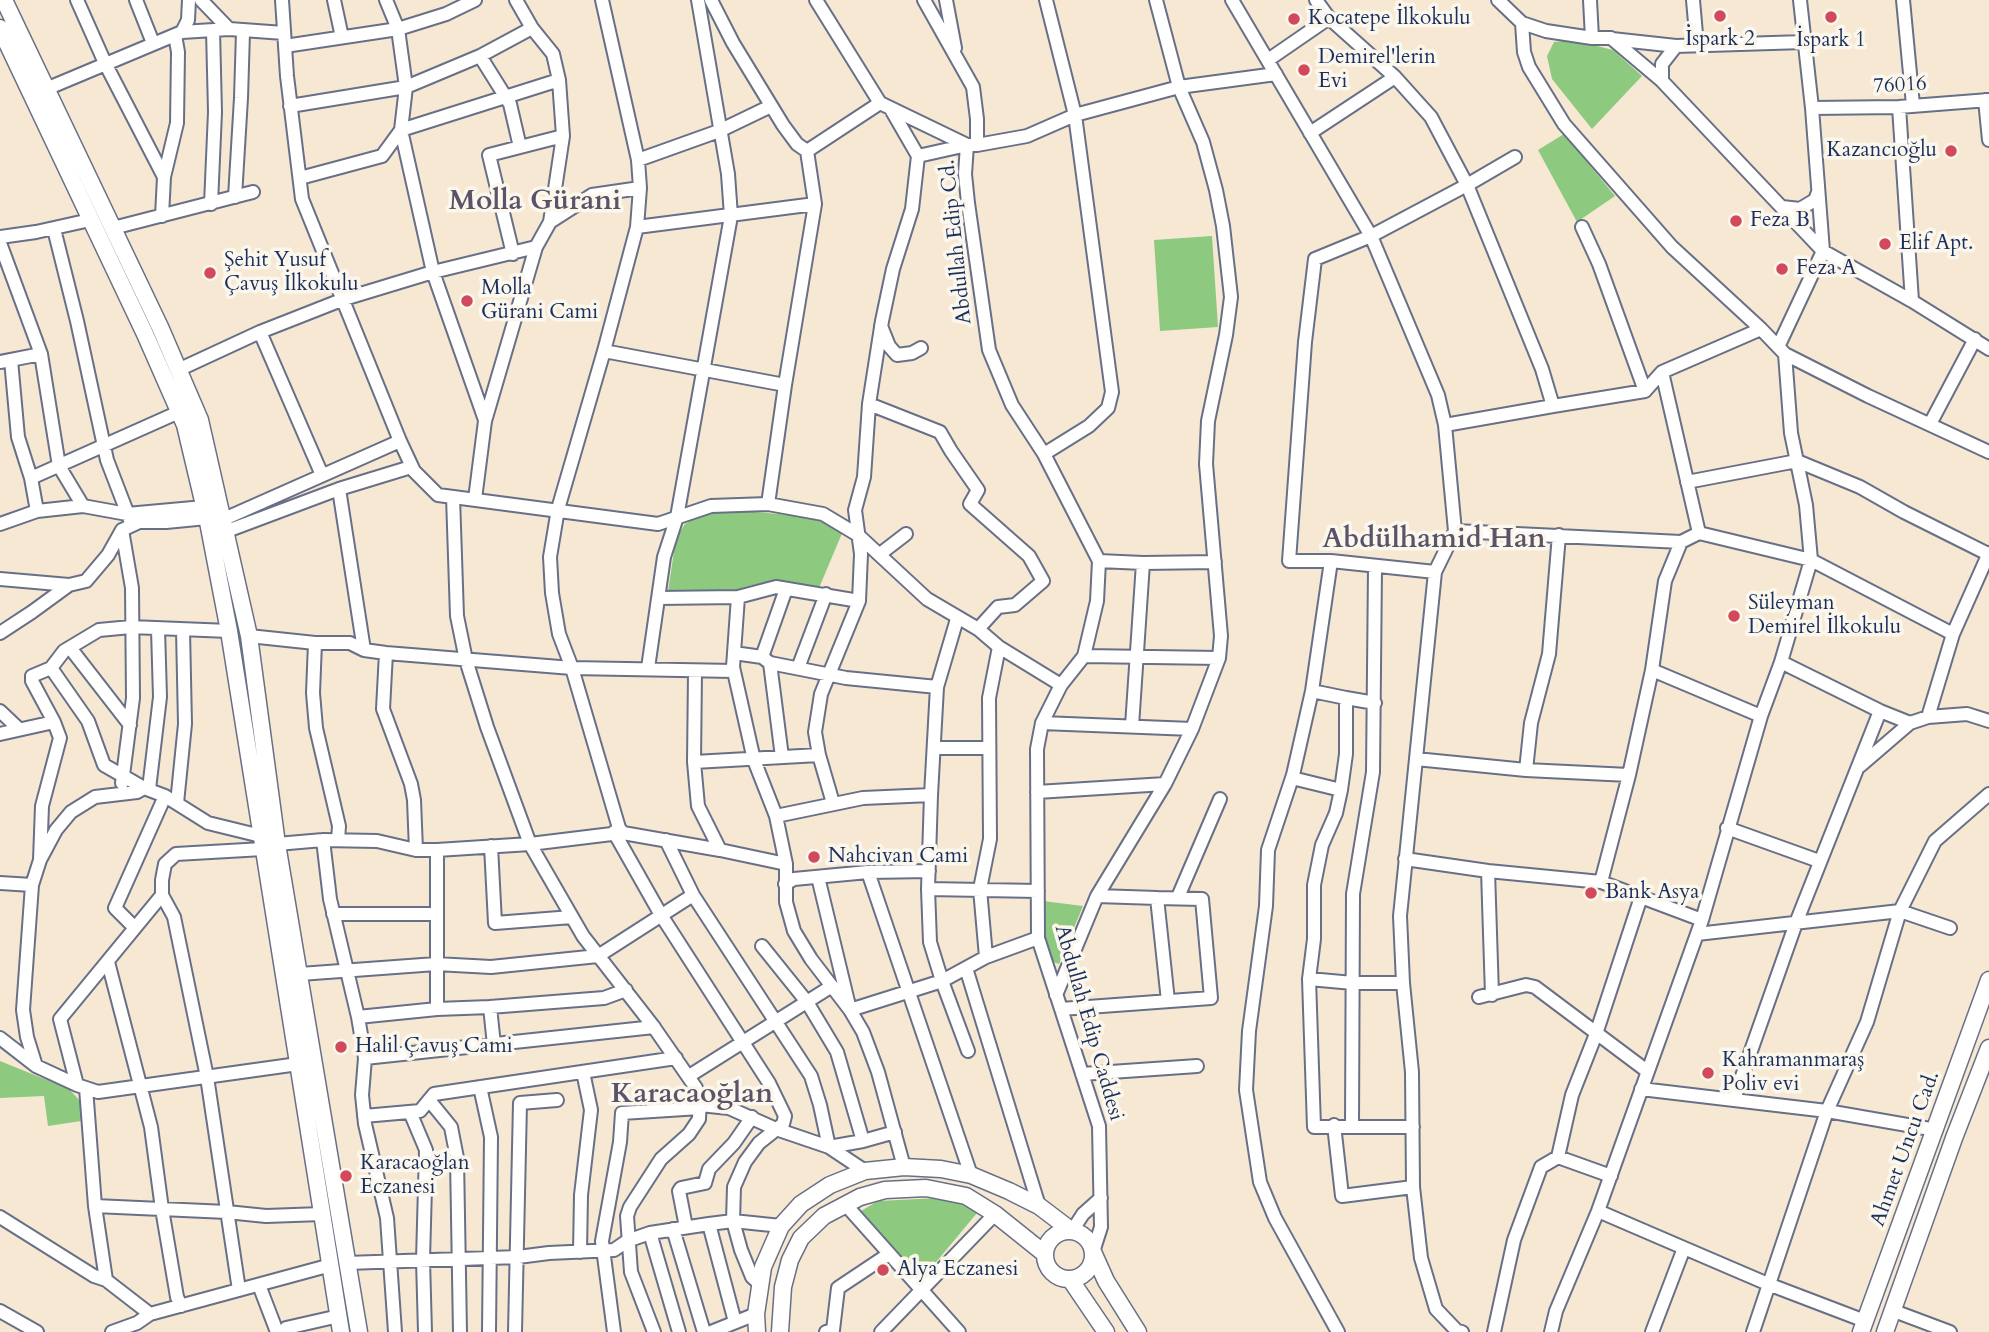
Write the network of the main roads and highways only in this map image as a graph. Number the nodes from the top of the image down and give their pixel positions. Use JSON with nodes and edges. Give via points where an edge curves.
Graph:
{"nodes":[{"id":1,"x":4,"y":0,"type":"edge"},
{"id":2,"x":1,"y":33,"type":"edge"},
{"id":3,"x":267,"y":843,"type":"junction"},
{"id":4,"x":1989,"y":980,"type":"edge"},
{"id":5,"x":1989,"y":1048,"type":"edge"},
{"id":6,"x":1072,"y":1231,"type":"junction"},
{"id":7,"x":1093,"y":1252,"type":"junction"},
{"id":8,"x":1045,"y":1254,"type":"junction"},
{"id":9,"x":339,"y":1264,"type":"junction"},
{"id":10,"x":1070,"y":1279,"type":"junction"},
{"id":11,"x":340,"y":1324,"type":"edge"},
{"id":12,"x":1863,"y":1326,"type":"edge"},
{"id":13,"x":359,"y":1332,"type":"edge"},
{"id":14,"x":757,"y":1332,"type":"edge"},
{"id":15,"x":780,"y":1332,"type":"edge"},
{"id":16,"x":1106,"y":1332,"type":"edge"},
{"id":17,"x":1138,"y":1332,"type":"edge"},
{"id":18,"x":1885,"y":1332,"type":"edge"}],
"edges":[{"from":1,"to":3,"type":"main road","via":[[200,420],[249,636]]},
{"from":2,"to":3,"type":"main road","via":[[184,425],[206,512]]},
{"from":3,"to":9,"type":"main road","via":[[300,974]]},
{"from":3,"to":9,"type":"main road","via":[[322,1214]]},
{"from":4,"to":12,"type":"main road","name":"Ahmet Uncu Cad."},
{"from":5,"to":18,"type":"main road","name":"Ahmet Uncu Cad."},
{"from":6,"to":7,"type":"main road","via":[[1086,1238]]},
{"from":6,"to":8,"type":"main road","via":[[1056,1234]]},
{"from":6,"to":14,"type":"main road","via":[[1039,1206],[971,1175],[904,1167],[865,1171],[830,1185],[801,1204],[781,1226],[763,1267]]},
{"from":7,"to":10,"type":"main road","via":[[1085,1273]]},
{"from":7,"to":17,"type":"main road"},
{"from":8,"to":10,"type":"main road","via":[[1055,1275]]},
{"from":8,"to":15,"type":"main road","via":[[966,1196],[926,1188],[885,1190],[824,1216],[801,1238],[783,1287]]},
{"from":9,"to":11,"type":"main road"},
{"from":9,"to":13,"type":"main road"},
{"from":10,"to":16,"type":"main road"}]}
